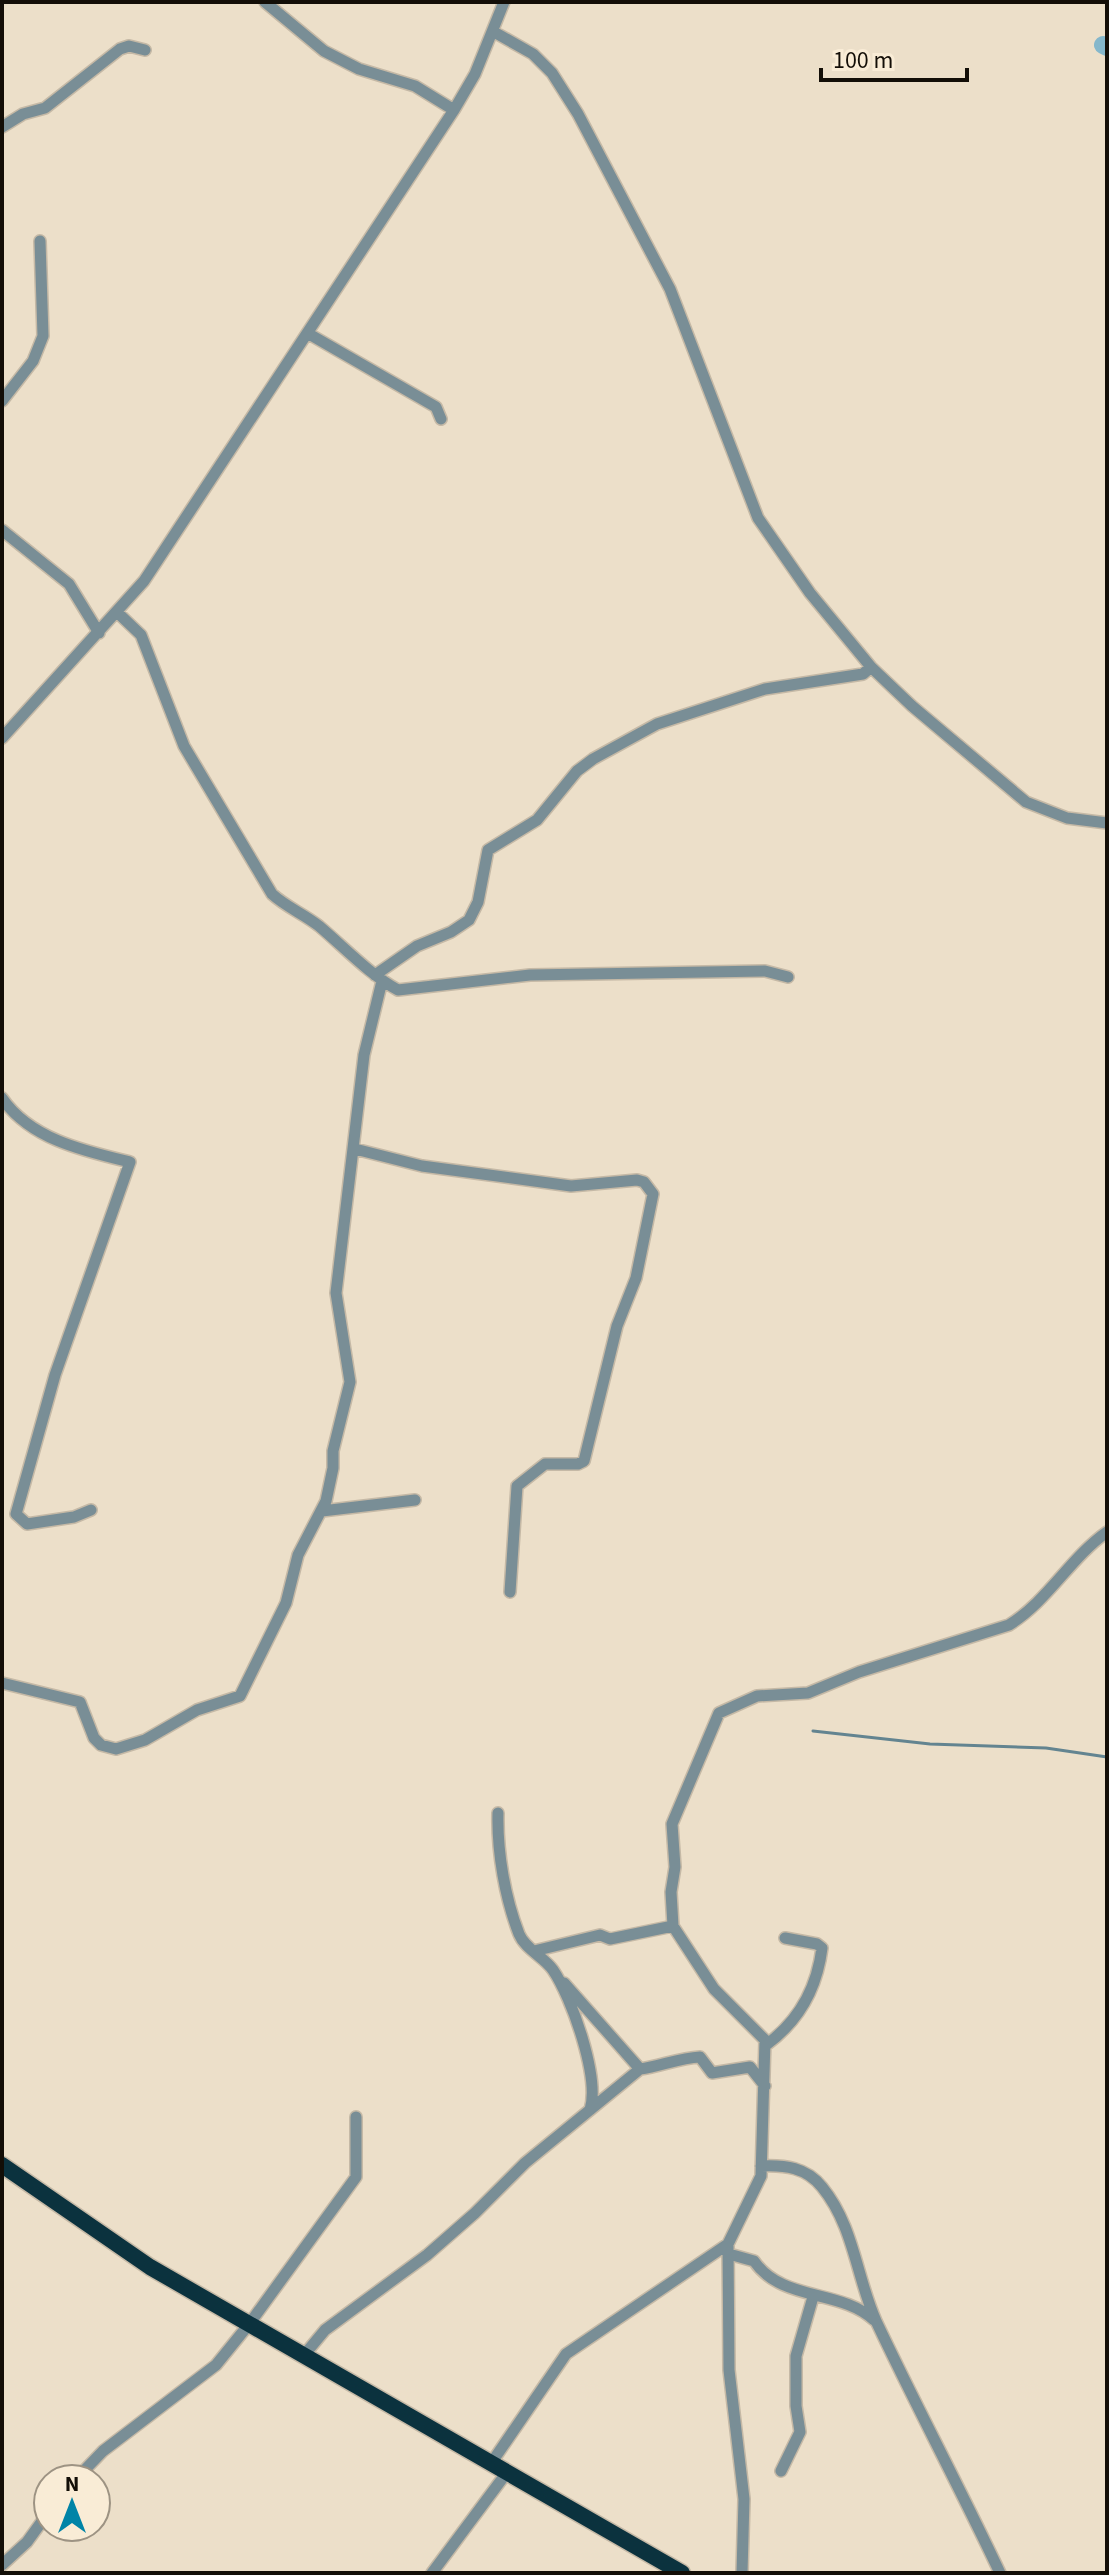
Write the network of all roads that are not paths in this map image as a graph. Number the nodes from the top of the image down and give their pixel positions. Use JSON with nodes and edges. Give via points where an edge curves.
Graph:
{"nodes":[{"id":1,"x":265,"y":2,"type":"edge"},
{"id":2,"x":504,"y":2,"type":"edge"},
{"id":3,"x":494,"y":32,"type":"junction"},
{"id":4,"x":145,"y":50,"type":"dead end"},
{"id":5,"x":454,"y":110,"type":"junction"},
{"id":6,"x":2,"y":127,"type":"edge"},
{"id":7,"x":40,"y":241,"type":"dead end"},
{"id":8,"x":309,"y":334,"type":"junction"},
{"id":9,"x":2,"y":401,"type":"edge"},
{"id":10,"x":441,"y":419,"type":"dead end"},
{"id":11,"x":2,"y":530,"type":"edge"},
{"id":12,"x":118,"y":613,"type":"junction"},
{"id":13,"x":99,"y":633,"type":"junction"},
{"id":14,"x":871,"y":667,"type":"junction"},
{"id":15,"x":2,"y":738,"type":"edge"},
{"id":16,"x":1107,"y":823,"type":"edge"},
{"id":17,"x":788,"y":977,"type":"dead end"},
{"id":18,"x":378,"y":978,"type":"junction"},
{"id":19,"x":2,"y":1098,"type":"edge"},
{"id":20,"x":355,"y":1149,"type":"junction"},
{"id":21,"x":415,"y":1500,"type":"dead end"},
{"id":22,"x":91,"y":1510,"type":"dead end"},
{"id":23,"x":322,"y":1511,"type":"junction"},
{"id":24,"x":1107,"y":1532,"type":"edge"},
{"id":25,"x":510,"y":1592,"type":"dead end"},
{"id":26,"x":2,"y":1683,"type":"edge"},
{"id":27,"x":498,"y":1813,"type":"dead end"},
{"id":28,"x":673,"y":1926,"type":"junction"},
{"id":29,"x":785,"y":1938,"type":"dead end"},
{"id":30,"x":534,"y":1951,"type":"junction"},
{"id":31,"x":553,"y":1970,"type":"junction"},
{"id":32,"x":766,"y":2045,"type":"junction"},
{"id":33,"x":640,"y":2069,"type":"junction"},
{"id":34,"x":765,"y":2086,"type":"junction"},
{"id":35,"x":590,"y":2111,"type":"junction"},
{"id":36,"x":356,"y":2117,"type":"dead end"},
{"id":37,"x":2,"y":2165,"type":"edge"},
{"id":38,"x":761,"y":2166,"type":"junction"},
{"id":39,"x":729,"y":2249,"type":"junction"},
{"id":40,"x":813,"y":2297,"type":"junction"},
{"id":41,"x":250,"y":2323,"type":"junction"},
{"id":42,"x":877,"y":2323,"type":"junction"},
{"id":43,"x":305,"y":2354,"type":"junction"},
{"id":44,"x":492,"y":2462,"type":"junction"},
{"id":45,"x":91,"y":2463,"type":"edge"},
{"id":46,"x":508,"y":2471,"type":"junction"},
{"id":47,"x":781,"y":2471,"type":"dead end"},
{"id":48,"x":32,"y":2535,"type":"edge"},
{"id":49,"x":2,"y":2565,"type":"edge"},
{"id":50,"x":432,"y":2573,"type":"edge"},
{"id":51,"x":682,"y":2573,"type":"edge"},
{"id":52,"x":742,"y":2573,"type":"edge"},
{"id":53,"x":1000,"y":2573,"type":"edge"}],
"edges":[{"from":1,"to":5,"type":"street","via":[[324,51],[359,69],[415,86]]},
{"from":2,"to":3,"type":"street"},
{"from":3,"to":5,"type":"street"},
{"from":3,"to":14,"type":"street","via":[[533,54],[578,114],[670,289],[758,518]]},
{"from":4,"to":6,"type":"street","via":[[120,49],[45,108]]},
{"from":5,"to":8,"type":"street"},
{"from":7,"to":9,"type":"street","via":[[43,336],[33,361]]},
{"from":8,"to":10,"type":"street","via":[[436,407]]},
{"from":8,"to":12,"type":"street"},
{"from":11,"to":13,"type":"street","via":[[69,584]]},
{"from":12,"to":13,"type":"street"},
{"from":12,"to":18,"type":"street","via":[[141,635],[184,746],[272,894]]},
{"from":13,"to":15,"type":"street"},
{"from":14,"to":16,"type":"street","via":[[1026,802],[1067,818]]},
{"from":14,"to":18,"type":"street","via":[[863,674],[775,687],[684,715],[601,754],[577,771],[537,820],[488,850],[469,920],[417,946]]},
{"from":17,"to":18,"type":"street","via":[[765,971],[530,975],[412,990],[398,990]]},
{"from":18,"to":20,"type":"street"},
{"from":19,"to":22,"type":"street","via":[[37,1131],[130,1162],[55,1375],[16,1514],[27,1524]]},
{"from":20,"to":23,"type":"street","via":[[336,1293],[351,1372]]},
{"from":20,"to":25,"type":"street","via":[[422,1166],[571,1186],[637,1180],[653,1194],[636,1278],[617,1326],[584,1461],[545,1464],[517,1486]]},
{"from":21,"to":23,"type":"street"},
{"from":23,"to":26,"type":"street","via":[[298,1555],[286,1603],[240,1696],[197,1710],[145,1740],[116,1749],[94,1738],[80,1702]]},
{"from":24,"to":28,"type":"street","via":[[1009,1625],[808,1693],[757,1696],[719,1713],[672,1824]]},
{"from":27,"to":30,"type":"street","via":[[506,1884],[519,1933]]},
{"from":28,"to":30,"type":"street","via":[[610,1939],[600,1935]]},
{"from":28,"to":32,"type":"street","via":[[714,1989]]},
{"from":29,"to":32,"type":"street","via":[[822,1948],[820,1967],[799,2013]]},
{"from":30,"to":31,"type":"street"},
{"from":31,"to":33,"type":"street"},
{"from":31,"to":35,"type":"street","via":[[578,2027],[593,2085]]},
{"from":32,"to":34,"type":"street"},
{"from":33,"to":34,"type":"street","via":[[700,2057],[712,2073],[750,2067]]},
{"from":33,"to":35,"type":"street"},
{"from":34,"to":38,"type":"street"},
{"from":35,"to":43,"type":"street","via":[[525,2163],[427,2255],[325,2330]]},
{"from":36,"to":41,"type":"street","via":[[356,2177]]},
{"from":37,"to":41,"type":"highway","via":[[150,2267]]},
{"from":38,"to":39,"type":"street"},
{"from":38,"to":42,"type":"street","via":[[796,2168],[821,2186],[850,2234]]},
{"from":39,"to":40,"type":"street"},
{"from":39,"to":44,"type":"street","via":[[566,2354]]},
{"from":39,"to":52,"type":"street","via":[[729,2370],[744,2499]]},
{"from":40,"to":42,"type":"street","via":[[853,2304]]},
{"from":40,"to":47,"type":"street","via":[[796,2356],[800,2432]]},
{"from":41,"to":43,"type":"highway"},
{"from":41,"to":45,"type":"street","via":[[216,2365]]},
{"from":42,"to":53,"type":"street"},
{"from":43,"to":44,"type":"highway"},
{"from":44,"to":46,"type":"highway"},
{"from":46,"to":50,"type":"street"},
{"from":46,"to":51,"type":"highway"},
{"from":48,"to":49,"type":"street"}]}
